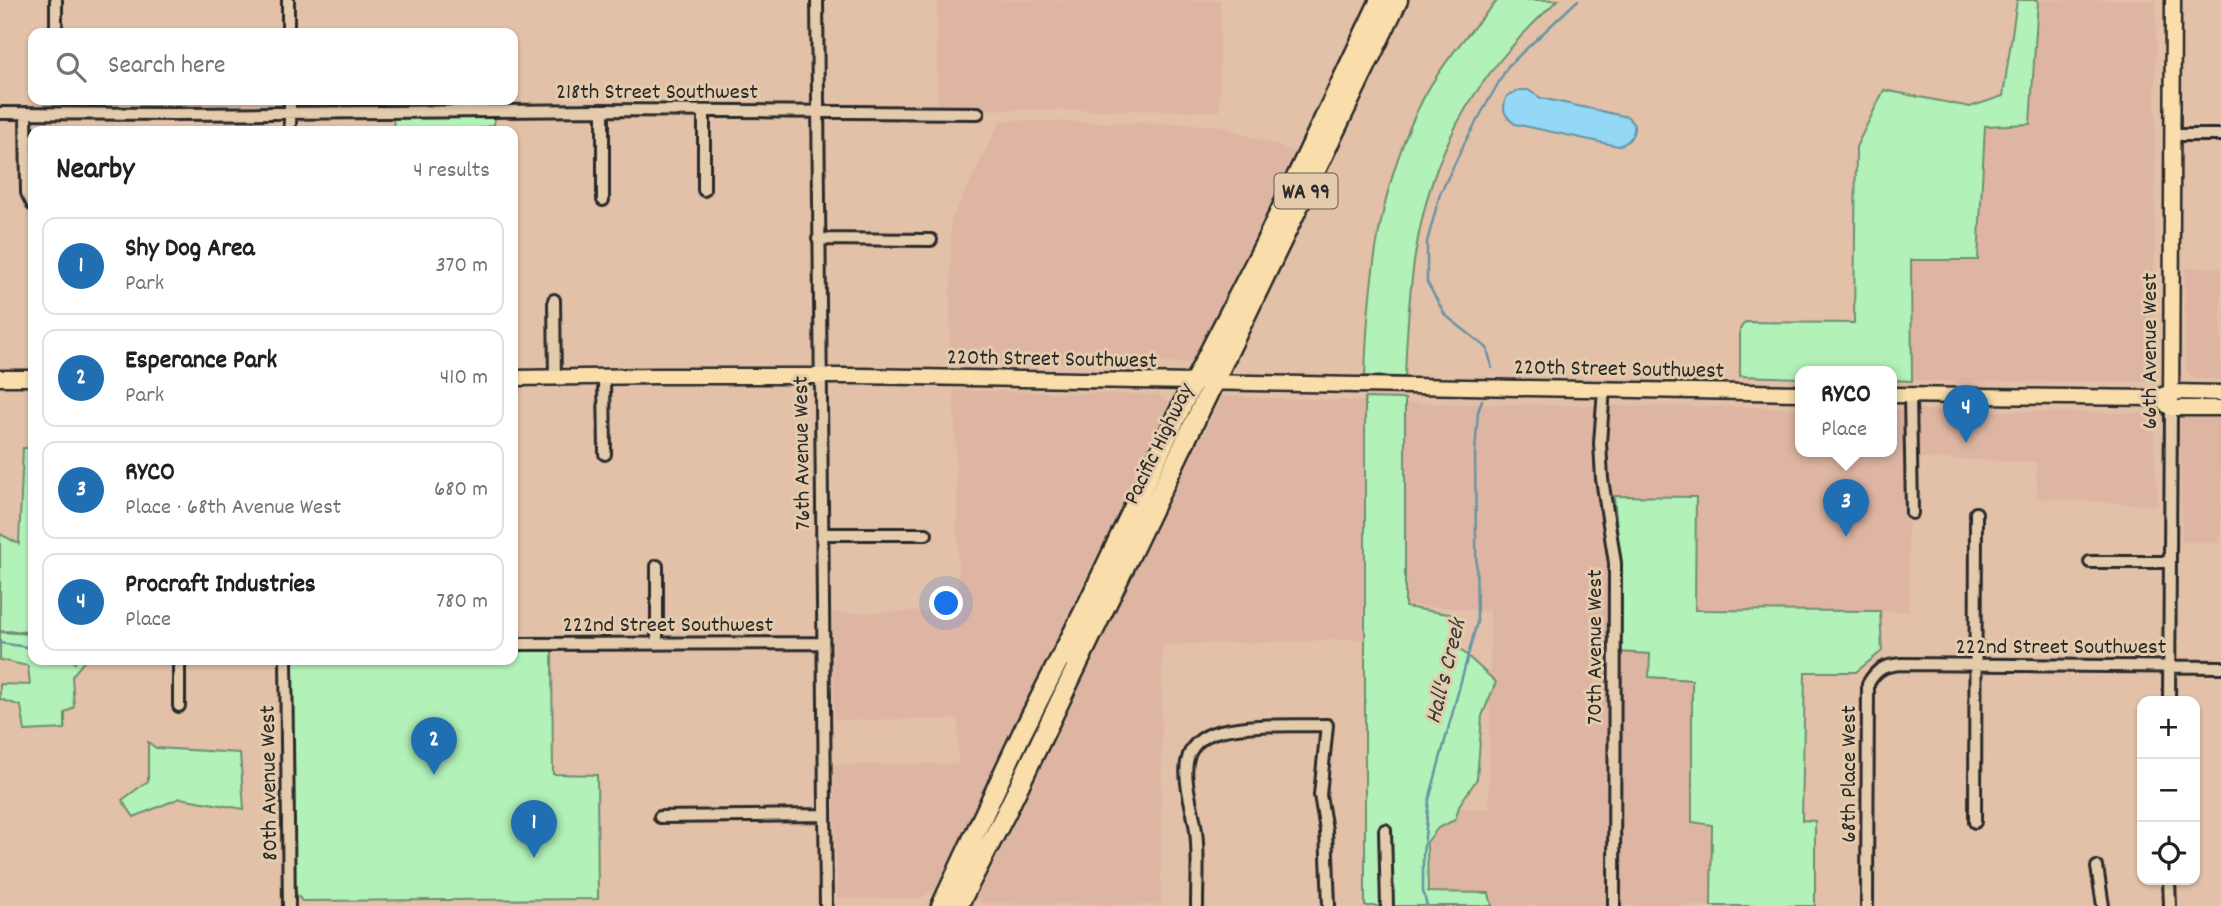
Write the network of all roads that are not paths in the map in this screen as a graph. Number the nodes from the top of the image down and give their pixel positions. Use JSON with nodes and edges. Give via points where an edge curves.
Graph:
{"nodes":[{"id":1,"x":56,"y":0,"type":"edge"},
{"id":2,"x":288,"y":0,"type":"edge"},
{"id":3,"x":817,"y":0,"type":"edge"},
{"id":4,"x":1380,"y":0,"type":"edge"},
{"id":5,"x":1398,"y":0,"type":"edge"},
{"id":6,"x":2173,"y":0,"type":"edge"},
{"id":7,"x":56,"y":28,"type":"edge"},
{"id":8,"x":288,"y":28,"type":"edge"},
{"id":9,"x":57,"y":105,"type":"edge"},
{"id":10,"x":290,"y":105,"type":"edge"},
{"id":11,"x":603,"y":110,"type":"junction"},
{"id":12,"x":704,"y":111,"type":"junction"},
{"id":13,"x":290,"y":112,"type":"junction"},
{"id":14,"x":818,"y":112,"type":"junction"},
{"id":15,"x":0,"y":113,"type":"edge"},
{"id":16,"x":26,"y":113,"type":"junction"},
{"id":17,"x":57,"y":113,"type":"junction"},
{"id":18,"x":978,"y":113,"type":"dead end"},
{"id":19,"x":290,"y":126,"type":"edge"},
{"id":20,"x":2172,"y":135,"type":"junction"},
{"id":21,"x":2221,"y":135,"type":"edge"},
{"id":22,"x":704,"y":190,"type":"dead end"},
{"id":23,"x":28,"y":195,"type":"edge"},
{"id":24,"x":603,"y":200,"type":"dead end"},
{"id":25,"x":818,"y":239,"type":"junction"},
{"id":26,"x":931,"y":240,"type":"dead end"},
{"id":27,"x":554,"y":300,"type":"dead end"},
{"id":28,"x":819,"y":376,"type":"junction"},
{"id":29,"x":0,"y":378,"type":"edge"},
{"id":30,"x":28,"y":378,"type":"edge"},
{"id":31,"x":555,"y":378,"type":"junction"},
{"id":32,"x":604,"y":378,"type":"junction"},
{"id":33,"x":518,"y":379,"type":"edge"},
{"id":34,"x":1195,"y":382,"type":"junction"},
{"id":35,"x":1213,"y":382,"type":"junction"},
{"id":36,"x":1604,"y":389,"type":"junction"},
{"id":37,"x":2171,"y":392,"type":"junction"},
{"id":38,"x":1795,"y":393,"type":"edge"},
{"id":39,"x":2221,"y":393,"type":"edge"},
{"id":40,"x":1897,"y":395,"type":"edge"},
{"id":41,"x":1910,"y":396,"type":"junction"},
{"id":42,"x":2154,"y":398,"type":"junction"},
{"id":43,"x":2171,"y":408,"type":"junction"},
{"id":44,"x":2221,"y":408,"type":"edge"},
{"id":45,"x":605,"y":454,"type":"dead end"},
{"id":46,"x":1912,"y":513,"type":"dead end"},
{"id":47,"x":1976,"y":513,"type":"dead end"},
{"id":48,"x":822,"y":534,"type":"junction"},
{"id":49,"x":926,"y":534,"type":"dead end"},
{"id":50,"x":2090,"y":562,"type":"dead end"},
{"id":51,"x":2170,"y":562,"type":"junction"},
{"id":52,"x":657,"y":566,"type":"dead end"},
{"id":53,"x":1088,"y":603,"type":"junction"},
{"id":54,"x":823,"y":643,"type":"junction"},
{"id":55,"x":518,"y":644,"type":"edge"},
{"id":56,"x":657,"y":644,"type":"junction"},
{"id":57,"x":1902,"y":664,"type":"joint"},
{"id":58,"x":179,"y":665,"type":"edge"},
{"id":59,"x":286,"y":665,"type":"edge"},
{"id":60,"x":1977,"y":666,"type":"junction"},
{"id":61,"x":2169,"y":666,"type":"junction"},
{"id":62,"x":2221,"y":667,"type":"edge"},
{"id":63,"x":1071,"y":678,"type":"junction"},
{"id":64,"x":2169,"y":696,"type":"edge"},
{"id":65,"x":179,"y":706,"type":"dead end"},
{"id":66,"x":824,"y":815,"type":"junction"},
{"id":67,"x":660,"y":817,"type":"dead end"},
{"id":68,"x":1975,"y":822,"type":"dead end"},
{"id":69,"x":1385,"y":830,"type":"dead end"},
{"id":70,"x":2096,"y":867,"type":"dead end"},
{"id":71,"x":2169,"y":885,"type":"edge"},
{"id":72,"x":825,"y":886,"type":"junction"},
{"id":73,"x":289,"y":906,"type":"edge"},
{"id":74,"x":826,"y":906,"type":"edge"},
{"id":75,"x":835,"y":906,"type":"edge"},
{"id":76,"x":941,"y":906,"type":"edge"},
{"id":77,"x":958,"y":906,"type":"edge"},
{"id":78,"x":1197,"y":906,"type":"edge"},
{"id":79,"x":1329,"y":906,"type":"edge"},
{"id":80,"x":1387,"y":906,"type":"edge"},
{"id":81,"x":1614,"y":906,"type":"edge"},
{"id":82,"x":1867,"y":906,"type":"edge"},
{"id":83,"x":2103,"y":906,"type":"edge"},
{"id":84,"x":2169,"y":906,"type":"edge"}],
"edges":[{"from":1,"to":7,"type":"street"},
{"from":2,"to":8,"type":"street"},
{"from":3,"to":14,"type":"street","name":"76th Avenue West"},
{"from":4,"to":34,"type":"highway","name":"Pacific Highway","number":"WA 99"},
{"from":5,"to":35,"type":"highway","name":"Pacific Highway","number":"WA 99"},
{"from":6,"to":20,"type":"main road","name":"66th Avenue West"},
{"from":9,"to":17,"type":"street"},
{"from":10,"to":13,"type":"street"},
{"from":11,"to":12,"type":"street","name":"218th Street Southwest"},
{"from":11,"to":13,"type":"street","name":"218th Street Southwest"},
{"from":11,"to":24,"type":"street"},
{"from":12,"to":14,"type":"street","name":"218th Street Southwest"},
{"from":12,"to":22,"type":"street"},
{"from":13,"to":17,"type":"street","name":"218th Street Southwest"},
{"from":13,"to":19,"type":"street"},
{"from":14,"to":18,"type":"street","name":"218th Street Southwest"},
{"from":14,"to":25,"type":"street","name":"76th Avenue West"},
{"from":15,"to":16,"type":"street","name":"218th Street Southwest"},
{"from":16,"to":17,"type":"street","name":"218th Street Southwest"},
{"from":16,"to":23,"type":"street"},
{"from":20,"to":21,"type":"street"},
{"from":20,"to":37,"type":"main road","name":"66th Avenue West"},
{"from":25,"to":26,"type":"street"},
{"from":25,"to":28,"type":"street","name":"76th Avenue West"},
{"from":27,"to":31,"type":"street"},
{"from":28,"to":32,"type":"main road","name":"220th Street Southwest"},
{"from":28,"to":34,"type":"main road","name":"220th Street Southwest"},
{"from":28,"to":48,"type":"street","name":"76th Avenue West"},
{"from":29,"to":30,"type":"main road"},
{"from":31,"to":32,"type":"main road","name":"220th Street Southwest"},
{"from":31,"to":33,"type":"main road","name":"220th Street Southwest"},
{"from":32,"to":45,"type":"street"},
{"from":34,"to":35,"type":"main road","name":"220th Street Southwest"},
{"from":34,"to":53,"type":"highway","name":"Pacific Highway","number":"WA 99"},
{"from":35,"to":36,"type":"main road","name":"220th Street Southwest"},
{"from":35,"to":63,"type":"highway","name":"Pacific Highway","number":"WA 99"},
{"from":36,"to":38,"type":"main road","name":"220th Street Southwest"},
{"from":36,"to":81,"type":"street","name":"70th Avenue West","via":[[1602,479],[1615,563]]},
{"from":37,"to":39,"type":"main road"},
{"from":37,"to":42,"type":"main road"},
{"from":37,"to":43,"type":"main road","name":"66th Avenue West"},
{"from":40,"to":41,"type":"main road"},
{"from":41,"to":42,"type":"main road"},
{"from":41,"to":46,"type":"street"},
{"from":42,"to":43,"type":"main road"},
{"from":43,"to":44,"type":"main road"},
{"from":43,"to":51,"type":"street","name":"66th Avenue West"},
{"from":47,"to":60,"type":"street"},
{"from":48,"to":49,"type":"street"},
{"from":48,"to":54,"type":"street","name":"76th Avenue West"},
{"from":50,"to":51,"type":"street"},
{"from":51,"to":61,"type":"street","name":"66th Avenue West"},
{"from":52,"to":56,"type":"street"},
{"from":53,"to":63,"type":"main road","via":[[1091,612],[1070,662]]},
{"from":53,"to":76,"type":"highway","name":"Pacific Highway","number":"WA 99"},
{"from":54,"to":56,"type":"street","name":"222nd Street Southwest"},
{"from":54,"to":66,"type":"street","name":"76th Avenue West"},
{"from":55,"to":56,"type":"street","name":"222nd Street Southwest"},
{"from":57,"to":60,"type":"street","name":"222nd Street Southwest"},
{"from":57,"to":82,"type":"street","name":"68th Place West","via":[[1887,665],[1874,673],[1868,684]]},
{"from":58,"to":65,"type":"street"},
{"from":59,"to":73,"type":"street","name":"80th Avenue West"},
{"from":60,"to":61,"type":"street","name":"222nd Street Southwest"},
{"from":60,"to":68,"type":"street"},
{"from":61,"to":62,"type":"street","name":"222nd Street Southwest"},
{"from":61,"to":64,"type":"street","name":"66th Avenue West"},
{"from":63,"to":77,"type":"highway","name":"Pacific Highway","number":"WA 99"},
{"from":66,"to":67,"type":"street"},
{"from":66,"to":72,"type":"street","name":"76th Avenue West"},
{"from":69,"to":80,"type":"street"},
{"from":70,"to":83,"type":"street"},
{"from":71,"to":84,"type":"street"},
{"from":72,"to":74,"type":"street","name":"76th Avenue West"},
{"from":72,"to":75,"type":"street"},
{"from":78,"to":79,"type":"street","via":[[1196,829],[1185,774],[1189,755],[1200,740],[1218,732],[1327,725],[1320,795]]}]}
